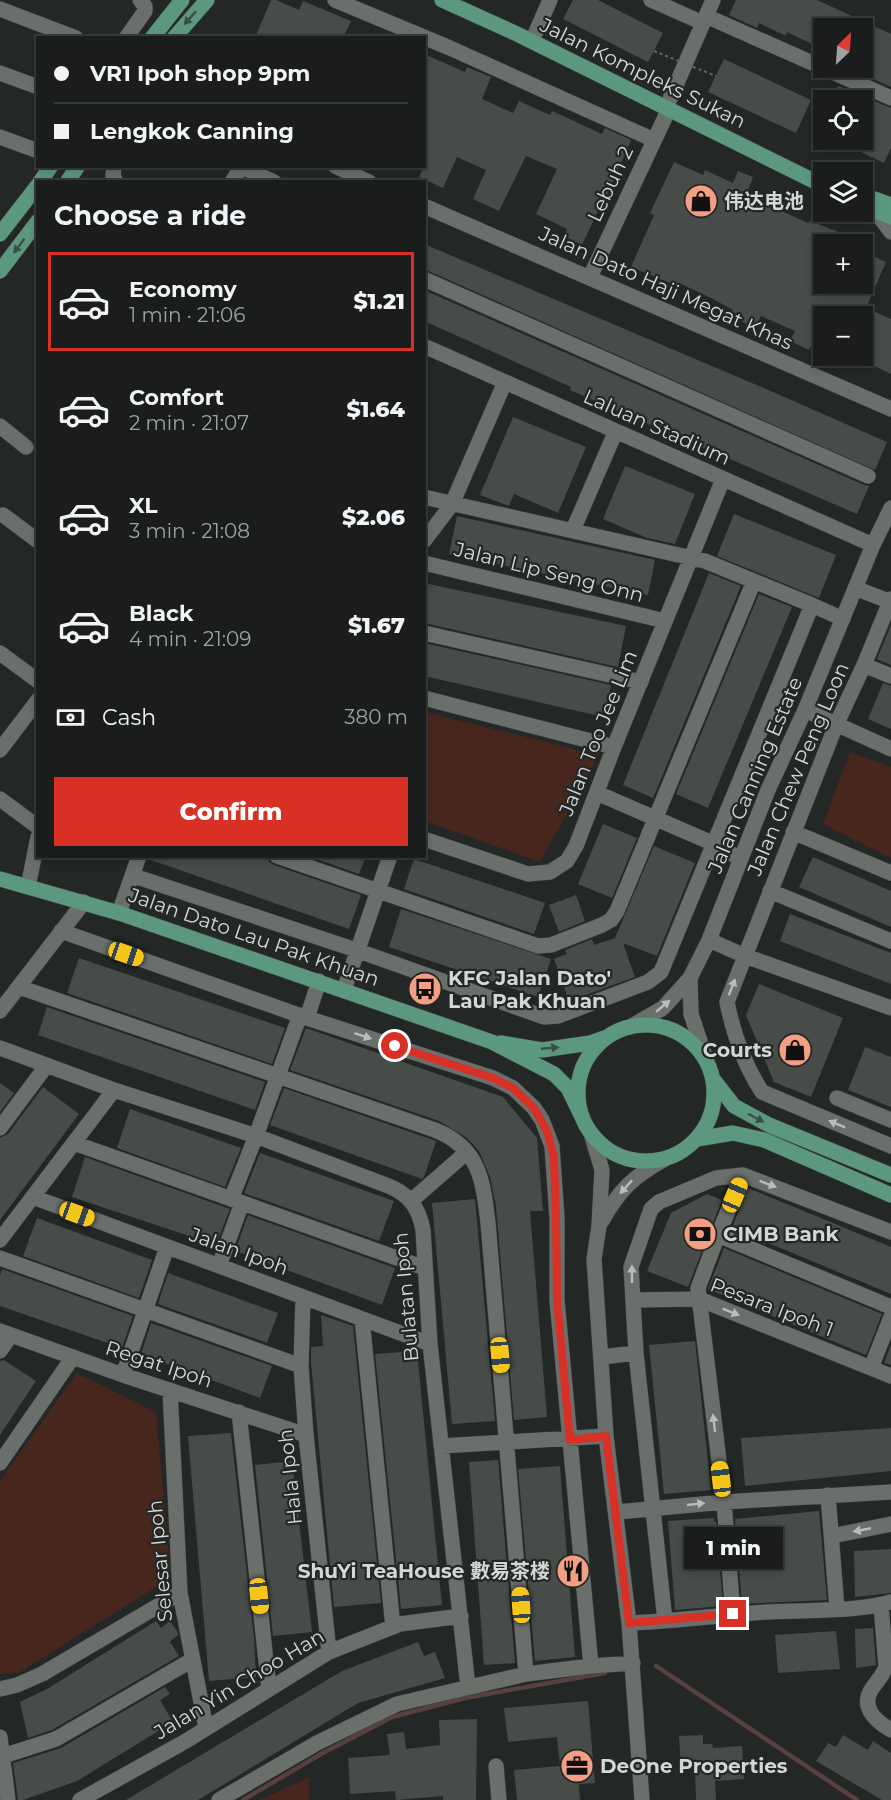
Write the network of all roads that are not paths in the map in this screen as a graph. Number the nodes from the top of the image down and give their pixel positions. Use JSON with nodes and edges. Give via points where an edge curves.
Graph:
{"nodes":[{"id":1,"x":140,"y":0,"type":"edge"},
{"id":2,"x":182,"y":0,"type":"edge"},
{"id":3,"x":207,"y":0,"type":"edge"},
{"id":4,"x":335,"y":0,"type":"edge"},
{"id":5,"x":442,"y":0,"type":"edge"},
{"id":6,"x":466,"y":0,"type":"edge"},
{"id":7,"x":550,"y":0,"type":"edge"},
{"id":8,"x":651,"y":0,"type":"edge"},
{"id":9,"x":713,"y":0,"type":"edge"},
{"id":10,"x":0,"y":9,"type":"edge"},
{"id":11,"x":705,"y":20,"type":"junction"},
{"id":12,"x":536,"y":32,"type":"junction"},
{"id":13,"x":71,"y":36,"type":"edge"},
{"id":14,"x":127,"y":36,"type":"edge"},
{"id":15,"x":154,"y":36,"type":"edge"},
{"id":16,"x":176,"y":36,"type":"edge"},
{"id":17,"x":421,"y":36,"type":"edge"},
{"id":18,"x":426,"y":38,"type":"edge"},
{"id":19,"x":0,"y":73,"type":"edge"},
{"id":20,"x":36,"y":86,"type":"edge"},
{"id":21,"x":891,"y":98,"type":"edge"},
{"id":22,"x":669,"y":104,"type":"junction"},
{"id":23,"x":0,"y":137,"type":"edge"},
{"id":24,"x":654,"y":140,"type":"junction"},
{"id":25,"x":36,"y":150,"type":"edge"},
{"id":26,"x":243,"y":168,"type":"edge"},
{"id":27,"x":339,"y":168,"type":"edge"},
{"id":28,"x":813,"y":170,"type":"edge"},
{"id":29,"x":270,"y":180,"type":"edge"},
{"id":30,"x":365,"y":180,"type":"edge"},
{"id":31,"x":813,"y":180,"type":"edge"},
{"id":32,"x":36,"y":187,"type":"edge"},
{"id":33,"x":873,"y":199,"type":"edge"},
{"id":34,"x":891,"y":205,"type":"edge"},
{"id":35,"x":426,"y":207,"type":"edge"},
{"id":36,"x":877,"y":211,"type":"edge"},
{"id":37,"x":36,"y":224,"type":"edge"},
{"id":38,"x":891,"y":232,"type":"edge"},
{"id":39,"x":0,"y":234,"type":"edge"},
{"id":40,"x":0,"y":271,"type":"edge"},
{"id":41,"x":590,"y":277,"type":"junction"},
{"id":42,"x":426,"y":280,"type":"edge"},
{"id":43,"x":426,"y":347,"type":"edge"},
{"id":44,"x":505,"y":382,"type":"junction"},
{"id":45,"x":891,"y":409,"type":"edge"},
{"id":46,"x":0,"y":426,"type":"edge"},
{"id":47,"x":615,"y":433,"type":"junction"},
{"id":48,"x":26,"y":447,"type":"dead end"},
{"id":49,"x":868,"y":476,"type":"dead end"},
{"id":50,"x":723,"y":479,"type":"junction"},
{"id":51,"x":426,"y":498,"type":"edge"},
{"id":52,"x":452,"y":504,"type":"junction"},
{"id":53,"x":891,"y":508,"type":"edge"},
{"id":54,"x":3,"y":515,"type":"dead end"},
{"id":55,"x":573,"y":530,"type":"junction"},
{"id":56,"x":426,"y":538,"type":"edge"},
{"id":57,"x":36,"y":540,"type":"edge"},
{"id":58,"x":873,"y":545,"type":"junction"},
{"id":59,"x":690,"y":558,"type":"junction"},
{"id":60,"x":426,"y":563,"type":"edge"},
{"id":61,"x":754,"y":580,"type":"junction"},
{"id":62,"x":855,"y":588,"type":"junction"},
{"id":63,"x":891,"y":601,"type":"edge"},
{"id":64,"x":812,"y":605,"type":"junction"},
{"id":65,"x":843,"y":619,"type":"junction"},
{"id":66,"x":665,"y":621,"type":"junction"},
{"id":67,"x":426,"y":633,"type":"edge"},
{"id":68,"x":0,"y":653,"type":"edge"},
{"id":69,"x":864,"y":665,"type":"junction"},
{"id":70,"x":891,"y":676,"type":"edge"},
{"id":71,"x":36,"y":680,"type":"edge"},
{"id":72,"x":641,"y":682,"type":"junction"},
{"id":73,"x":426,"y":699,"type":"edge"},
{"id":74,"x":36,"y":703,"type":"edge"},
{"id":75,"x":805,"y":710,"type":"junction"},
{"id":76,"x":836,"y":725,"type":"junction"},
{"id":77,"x":614,"y":747,"type":"junction"},
{"id":78,"x":891,"y":749,"type":"edge"},
{"id":79,"x":0,"y":750,"type":"edge"},
{"id":80,"x":597,"y":793,"type":"junction"},
{"id":81,"x":0,"y":799,"type":"edge"},
{"id":82,"x":656,"y":818,"type":"junction"},
{"id":83,"x":36,"y":826,"type":"edge"},
{"id":84,"x":794,"y":832,"type":"junction"},
{"id":85,"x":426,"y":840,"type":"edge"},
{"id":86,"x":712,"y":843,"type":"junction"},
{"id":87,"x":36,"y":847,"type":"edge"},
{"id":88,"x":138,"y":858,"type":"edge"},
{"id":89,"x":283,"y":858,"type":"edge"},
{"id":90,"x":389,"y":858,"type":"edge"},
{"id":91,"x":741,"y":859,"type":"junction"},
{"id":92,"x":891,"y":873,"type":"edge"},
{"id":93,"x":134,"y":876,"type":"junction"},
{"id":94,"x":0,"y":879,"type":"edge"},
{"id":95,"x":28,"y":887,"type":"junction"},
{"id":96,"x":770,"y":891,"type":"junction"},
{"id":97,"x":377,"y":892,"type":"junction"},
{"id":98,"x":84,"y":902,"type":"junction"},
{"id":99,"x":119,"y":913,"type":"junction"},
{"id":100,"x":61,"y":932,"type":"junction"},
{"id":101,"x":709,"y":940,"type":"junction"},
{"id":102,"x":891,"y":941,"type":"edge"},
{"id":103,"x":356,"y":950,"type":"junction"},
{"id":104,"x":745,"y":956,"type":"junction"},
{"id":105,"x":690,"y":978,"type":"junction"},
{"id":106,"x":319,"y":981,"type":"junction"},
{"id":107,"x":19,"y":987,"type":"junction"},
{"id":108,"x":344,"y":990,"type":"junction"},
{"id":109,"x":891,"y":1008,"type":"edge"},
{"id":110,"x":0,"y":1011,"type":"edge"},
{"id":111,"x":303,"y":1016,"type":"junction"},
{"id":112,"x":630,"y":1027,"type":"junction"},
{"id":113,"x":613,"y":1034,"type":"junction"},
{"id":114,"x":492,"y":1042,"type":"junction"},
{"id":115,"x":0,"y":1048,"type":"edge"},
{"id":116,"x":706,"y":1062,"type":"junction"},
{"id":117,"x":47,"y":1065,"type":"junction"},
{"id":118,"x":279,"y":1076,"type":"junction"},
{"id":119,"x":713,"y":1079,"type":"junction"},
{"id":120,"x":114,"y":1090,"type":"junction"},
{"id":121,"x":837,"y":1098,"type":"dead end"},
{"id":122,"x":583,"y":1119,"type":"junction"},
{"id":123,"x":891,"y":1120,"type":"edge"},
{"id":124,"x":0,"y":1128,"type":"edge"},
{"id":125,"x":591,"y":1133,"type":"junction"},
{"id":126,"x":256,"y":1136,"type":"junction"},
{"id":127,"x":697,"y":1140,"type":"junction"},
{"id":128,"x":74,"y":1143,"type":"junction"},
{"id":129,"x":891,"y":1146,"type":"edge"},
{"id":130,"x":467,"y":1152,"type":"junction"},
{"id":131,"x":665,"y":1159,"type":"junction"},
{"id":132,"x":743,"y":1175,"type":"junction"},
{"id":133,"x":891,"y":1175,"type":"edge"},
{"id":134,"x":891,"y":1195,"type":"edge"},
{"id":135,"x":33,"y":1197,"type":"junction"},
{"id":136,"x":237,"y":1201,"type":"junction"},
{"id":137,"x":411,"y":1201,"type":"junction"},
{"id":138,"x":598,"y":1226,"type":"junction"},
{"id":139,"x":891,"y":1232,"type":"edge"},
{"id":140,"x":718,"y":1235,"type":"junction"},
{"id":141,"x":0,"y":1240,"type":"edge"},
{"id":142,"x":167,"y":1247,"type":"junction"},
{"id":143,"x":0,"y":1258,"type":"edge"},
{"id":144,"x":219,"y":1266,"type":"junction"},
{"id":145,"x":425,"y":1268,"type":"junction"},
{"id":146,"x":303,"y":1297,"type":"junction"},
{"id":147,"x":699,"y":1299,"type":"junction"},
{"id":148,"x":633,"y":1300,"type":"junction"},
{"id":149,"x":891,"y":1307,"type":"edge"},
{"id":150,"x":147,"y":1311,"type":"junction"},
{"id":151,"x":891,"y":1317,"type":"edge"},
{"id":152,"x":362,"y":1319,"type":"junction"},
{"id":153,"x":5,"y":1333,"type":"edge"},
{"id":154,"x":430,"y":1344,"type":"junction"},
{"id":155,"x":0,"y":1351,"type":"edge"},
{"id":156,"x":636,"y":1353,"type":"junction"},
{"id":157,"x":72,"y":1357,"type":"junction"},
{"id":158,"x":601,"y":1357,"type":"junction"},
{"id":159,"x":301,"y":1366,"type":"junction"},
{"id":160,"x":871,"y":1368,"type":"junction"},
{"id":161,"x":123,"y":1375,"type":"junction"},
{"id":162,"x":891,"y":1376,"type":"edge"},
{"id":163,"x":170,"y":1390,"type":"junction"},
{"id":164,"x":239,"y":1412,"type":"junction"},
{"id":165,"x":306,"y":1435,"type":"junction"},
{"id":166,"x":606,"y":1436,"type":"junction"},
{"id":167,"x":570,"y":1440,"type":"junction"},
{"id":168,"x":508,"y":1443,"type":"junction"},
{"id":169,"x":442,"y":1446,"type":"junction"},
{"id":170,"x":0,"y":1462,"type":"edge"},
{"id":171,"x":891,"y":1492,"type":"edge"},
{"id":172,"x":828,"y":1495,"type":"junction"},
{"id":173,"x":724,"y":1502,"type":"junction"},
{"id":174,"x":653,"y":1509,"type":"junction"},
{"id":175,"x":617,"y":1512,"type":"junction"},
{"id":176,"x":891,"y":1524,"type":"edge"},
{"id":177,"x":832,"y":1536,"type":"junction"},
{"id":178,"x":180,"y":1593,"type":"junction"},
{"id":179,"x":886,"y":1604,"type":"edge"},
{"id":180,"x":837,"y":1609,"type":"junction"},
{"id":181,"x":733,"y":1614,"type":"junction"},
{"id":182,"x":461,"y":1616,"type":"junction"},
{"id":183,"x":664,"y":1621,"type":"junction"},
{"id":184,"x":629,"y":1623,"type":"junction"},
{"id":185,"x":393,"y":1627,"type":"junction"},
{"id":186,"x":329,"y":1652,"type":"junction"},
{"id":187,"x":192,"y":1660,"type":"junction"},
{"id":188,"x":633,"y":1663,"type":"junction"},
{"id":189,"x":591,"y":1666,"type":"junction"},
{"id":190,"x":887,"y":1672,"type":"edge"},
{"id":191,"x":526,"y":1674,"type":"junction"},
{"id":192,"x":468,"y":1687,"type":"junction"},
{"id":193,"x":0,"y":1689,"type":"edge"},
{"id":194,"x":269,"y":1689,"type":"junction"},
{"id":195,"x":206,"y":1728,"type":"junction"},
{"id":196,"x":891,"y":1730,"type":"edge"},
{"id":197,"x":0,"y":1737,"type":"edge"},
{"id":198,"x":1,"y":1756,"type":"edge"},
{"id":199,"x":496,"y":1766,"type":"dead end"},
{"id":200,"x":8,"y":1800,"type":"edge"},
{"id":201,"x":80,"y":1800,"type":"edge"},
{"id":202,"x":219,"y":1800,"type":"edge"},
{"id":203,"x":499,"y":1800,"type":"edge"},
{"id":204,"x":642,"y":1800,"type":"edge"}],
"edges":[{"from":1,"to":14,"type":"street","via":[[145,11]]},
{"from":2,"to":15,"type":"main road"},
{"from":3,"to":16,"type":"main road","one_way":true},
{"from":4,"to":17,"type":"street"},
{"from":5,"to":22,"type":"main road","name":"Jalan Kompleks Sukan"},
{"from":6,"to":12,"type":"main road","name":"Jalan Kompleks Sukan"},
{"from":7,"to":12,"type":"street"},
{"from":8,"to":11,"type":"street"},
{"from":9,"to":11,"type":"street","name":"Lebuh 2"},
{"from":10,"to":13,"type":"street"},
{"from":11,"to":21,"type":"street"},
{"from":11,"to":22,"type":"street","name":"Lebuh 2"},
{"from":12,"to":22,"type":"main road","name":"Jalan Kompleks Sukan"},
{"from":18,"to":24,"type":"street"},
{"from":19,"to":20,"type":"street"},
{"from":22,"to":24,"type":"street","name":"Lebuh 2"},
{"from":22,"to":28,"type":"main road","name":"Jalan Kompleks Sukan"},
{"from":22,"to":31,"type":"main road","name":"Jalan Kompleks Sukan"},
{"from":23,"to":25,"type":"street"},
{"from":24,"to":41,"type":"street","name":"Lebuh 2"},
{"from":26,"to":29,"type":"street"},
{"from":27,"to":30,"type":"street"},
{"from":32,"to":39,"type":"main road"},
{"from":33,"to":34,"type":"main road"},
{"from":35,"to":41,"type":"street","name":"Jalan Dato Haji Megat Khas"},
{"from":36,"to":38,"type":"street"},
{"from":37,"to":40,"type":"main road","one_way":true},
{"from":41,"to":45,"type":"street","name":"Jalan Dato Haji Megat Khas"},
{"from":42,"to":49,"type":"street"},
{"from":43,"to":44,"type":"street","name":"Laluan Stadium"},
{"from":44,"to":47,"type":"street","name":"Laluan Stadium"},
{"from":44,"to":52,"type":"street"},
{"from":46,"to":48,"type":"street"},
{"from":47,"to":50,"type":"street","name":"Laluan Stadium"},
{"from":47,"to":55,"type":"street"},
{"from":50,"to":58,"type":"street","name":"Laluan Stadium"},
{"from":50,"to":59,"type":"street","name":"Jalan Too Jee Lim"},
{"from":51,"to":52,"type":"street"},
{"from":52,"to":55,"type":"street"},
{"from":52,"to":56,"type":"street"},
{"from":53,"to":58,"type":"street","name":"Jalan Canning Estate"},
{"from":54,"to":57,"type":"street"},
{"from":55,"to":59,"type":"street"},
{"from":58,"to":62,"type":"street","name":"Jalan Canning Estate"},
{"from":59,"to":61,"type":"street"},
{"from":59,"to":66,"type":"street","name":"Jalan Too Jee Lim"},
{"from":60,"to":66,"type":"street","name":"Jalan Lip Seng Onn"},
{"from":61,"to":64,"type":"street"},
{"from":61,"to":82,"type":"street"},
{"from":62,"to":63,"type":"street"},
{"from":62,"to":65,"type":"street","name":"Jalan Canning Estate"},
{"from":63,"to":69,"type":"street","name":"Jalan Chew Peng Loon"},
{"from":64,"to":65,"type":"street"},
{"from":64,"to":86,"type":"street"},
{"from":65,"to":75,"type":"street","name":"Jalan Canning Estate"},
{"from":66,"to":72,"type":"street","name":"Jalan Too Jee Lim"},
{"from":67,"to":72,"type":"street"},
{"from":68,"to":71,"type":"street"},
{"from":69,"to":70,"type":"street"},
{"from":69,"to":76,"type":"street","name":"Jalan Chew Peng Loon"},
{"from":72,"to":77,"type":"street","name":"Jalan Too Jee Lim"},
{"from":73,"to":77,"type":"street"},
{"from":74,"to":79,"type":"street"},
{"from":75,"to":76,"type":"street"},
{"from":75,"to":91,"type":"street","name":"Jalan Canning Estate"},
{"from":76,"to":78,"type":"street"},
{"from":76,"to":84,"type":"street","name":"Jalan Chew Peng Loon"},
{"from":77,"to":80,"type":"street","name":"Jalan Too Jee Lim"},
{"from":80,"to":82,"type":"street"},
{"from":80,"to":85,"type":"street","name":"Jalan Too Jee Lim","via":[[571,855],[550,872],[528,874]]},
{"from":81,"to":83,"type":"street"},
{"from":82,"to":86,"type":"street"},
{"from":82,"to":97,"type":"street","via":[[615,916],[547,946],[533,945]]},
{"from":84,"to":92,"type":"street"},
{"from":84,"to":96,"type":"street","name":"Jalan Chew Peng Loon"},
{"from":86,"to":91,"type":"street"},
{"from":86,"to":103,"type":"street","via":[[657,976],[558,1016],[540,1016]]},
{"from":87,"to":95,"type":"street"},
{"from":88,"to":93,"type":"street"},
{"from":89,"to":97,"type":"street"},
{"from":90,"to":97,"type":"street"},
{"from":91,"to":101,"type":"street","name":"Jalan Canning Estate"},
{"from":93,"to":99,"type":"street"},
{"from":93,"to":103,"type":"street"},
{"from":94,"to":95,"type":"main road","name":"Jalan Dato Lau Pak Khuan"},
{"from":95,"to":98,"type":"main road","name":"Jalan Dato Lau Pak Khuan"},
{"from":96,"to":102,"type":"street"},
{"from":96,"to":104,"type":"street","name":"Jalan Chew Peng Loon"},
{"from":97,"to":103,"type":"street"},
{"from":98,"to":99,"type":"main road","name":"Jalan Dato Lau Pak Khuan"},
{"from":98,"to":100,"type":"street"},
{"from":99,"to":106,"type":"main road","name":"Jalan Dato Lau Pak Khuan"},
{"from":100,"to":107,"type":"street"},
{"from":100,"to":111,"type":"street"},
{"from":101,"to":104,"type":"street"},
{"from":101,"to":105,"type":"street","name":"Jalan Canning Estate"},
{"from":103,"to":108,"type":"street"},
{"from":104,"to":109,"type":"street"},
{"from":129,"to":104,"type":"street","name":"Jalan Chew Peng Loon","one_way":true,"via":[[762,1092],[752,1077],[727,1002]]},
{"from":112,"to":105,"type":"street","one_way":true,"via":[[663,1008]]},
{"from":105,"to":116,"type":"street","name":"Jalan Canning Estate","via":[[691,1014]]},
{"from":106,"to":108,"type":"main road","name":"Jalan Dato Lau Pak Khuan"},
{"from":106,"to":111,"type":"street"},
{"from":107,"to":110,"type":"street"},
{"from":107,"to":118,"type":"street"},
{"from":108,"to":114,"type":"main road","name":"Jalan Dato Lau Pak Khuan"},
{"from":111,"to":118,"type":"street"},
{"from":111,"to":167,"type":"street","one_way":true,"via":[[493,1078],[523,1096],[542,1120],[554,1158],[557,1300]]},
{"from":112,"to":113,"type":"main road"},
{"from":112,"to":116,"type":"main road","via":[[674,1031],[693,1044]]},
{"from":114,"to":113,"type":"main road","name":"Jalan Dato Lau Pak Khuan","one_way":true,"via":[[542,1050],[590,1043]]},
{"from":113,"to":122,"type":"main road","via":[[597,1046],[579,1080],[578,1100]]},
{"from":114,"to":122,"type":"main road","name":"Jalan Dato Lau Pak Khuan","via":[[554,1074],[568,1088]]},
{"from":115,"to":117,"type":"street"},
{"from":116,"to":119,"type":"main road"},
{"from":117,"to":120,"type":"street"},
{"from":117,"to":124,"type":"street"},
{"from":118,"to":126,"type":"street"},
{"from":118,"to":130,"type":"street","via":[[447,1135]]},
{"from":119,"to":127,"type":"main road","via":[[714,1101]]},
{"from":119,"to":133,"type":"main road","one_way":true,"via":[[734,1106],[743,1111]]},
{"from":120,"to":126,"type":"street"},
{"from":120,"to":128,"type":"street"},
{"from":121,"to":123,"type":"street"},
{"from":122,"to":125,"type":"main road"},
{"from":125,"to":131,"type":"main road","via":[[606,1148],[624,1157],[644,1161]]},
{"from":125,"to":138,"type":"street","via":[[602,1170]]},
{"from":126,"to":136,"type":"street"},
{"from":126,"to":137,"type":"street","via":[[397,1189]]},
{"from":127,"to":131,"type":"main road"},
{"from":127,"to":134,"type":"main road","via":[[733,1133],[764,1140]]},
{"from":128,"to":135,"type":"street"},
{"from":128,"to":136,"type":"street"},
{"from":130,"to":137,"type":"street"},
{"from":130,"to":168,"type":"street","via":[[483,1181]]},
{"from":131,"to":138,"type":"street","one_way":true,"via":[[632,1179]]},
{"from":132,"to":139,"type":"street","one_way":true},
{"from":132,"to":140,"type":"street"},
{"from":148,"to":132,"type":"street","one_way":true,"via":[[632,1261],[653,1206],[716,1178]]},
{"from":135,"to":141,"type":"street"},
{"from":135,"to":142,"type":"street","name":"Jalan Ipoh"},
{"from":136,"to":144,"type":"street"},
{"from":136,"to":145,"type":"street"},
{"from":137,"to":145,"type":"street","name":"Bulatan Ipoh","via":[[421,1219]]},
{"from":138,"to":158,"type":"street","via":[[594,1259]]},
{"from":140,"to":147,"type":"street","via":[[698,1288]]},
{"from":140,"to":149,"type":"street"},
{"from":142,"to":144,"type":"street","name":"Jalan Ipoh"},
{"from":142,"to":150,"type":"street"},
{"from":143,"to":150,"type":"street"},
{"from":144,"to":146,"type":"street","name":"Jalan Ipoh"},
{"from":145,"to":154,"type":"street","name":"Bulatan Ipoh"},
{"from":146,"to":152,"type":"street","name":"Jalan Ipoh"},
{"from":146,"to":159,"type":"street","name":"Hala Ipoh"},
{"from":147,"to":148,"type":"street","name":"Pesara Ipoh 1"},
{"from":147,"to":160,"type":"street","name":"Pesara Ipoh 1","one_way":true},
{"from":173,"to":147,"type":"street","one_way":true},
{"from":148,"to":156,"type":"street"},
{"from":150,"to":159,"type":"street"},
{"from":150,"to":161,"type":"street"},
{"from":151,"to":160,"type":"street"},
{"from":152,"to":154,"type":"street","name":"Jalan Ipoh"},
{"from":152,"to":185,"type":"street"},
{"from":153,"to":155,"type":"street"},
{"from":153,"to":157,"type":"street","name":"Regat Ipoh"},
{"from":154,"to":169,"type":"street","name":"Bulatan Ipoh"},
{"from":156,"to":158,"type":"street"},
{"from":156,"to":174,"type":"street"},
{"from":157,"to":161,"type":"street","name":"Regat Ipoh"},
{"from":157,"to":170,"type":"street"},
{"from":158,"to":166,"type":"street"},
{"from":159,"to":165,"type":"street","name":"Hala Ipoh"},
{"from":160,"to":162,"type":"street","name":"Pesara Ipoh 1"},
{"from":161,"to":163,"type":"street","name":"Regat Ipoh"},
{"from":163,"to":164,"type":"street","name":"Regat Ipoh"},
{"from":163,"to":178,"type":"street","name":"Selesar Ipoh"},
{"from":164,"to":165,"type":"street","name":"Regat Ipoh"},
{"from":164,"to":194,"type":"street"},
{"from":165,"to":186,"type":"street","name":"Hala Ipoh"},
{"from":166,"to":167,"type":"street"},
{"from":166,"to":175,"type":"street"},
{"from":167,"to":168,"type":"street"},
{"from":167,"to":189,"type":"street"},
{"from":168,"to":169,"type":"street"},
{"from":168,"to":191,"type":"street"},
{"from":169,"to":182,"type":"street","name":"Bulatan Ipoh"},
{"from":171,"to":172,"type":"street"},
{"from":172,"to":173,"type":"street"},
{"from":172,"to":177,"type":"street"},
{"from":174,"to":173,"type":"street","one_way":true},
{"from":173,"to":181,"type":"street"},
{"from":174,"to":175,"type":"street"},
{"from":174,"to":183,"type":"street"},
{"from":175,"to":184,"type":"street"},
{"from":176,"to":177,"type":"street","one_way":true},
{"from":177,"to":180,"type":"street"},
{"from":178,"to":187,"type":"street","name":"Selesar Ipoh"},
{"from":178,"to":193,"type":"street","via":[[42,1674]]},
{"from":179,"to":180,"type":"street"},
{"from":179,"to":190,"type":"street"},
{"from":180,"to":181,"type":"street"},
{"from":181,"to":183,"type":"street"},
{"from":182,"to":185,"type":"street","name":"Jalan Yin Choo Han"},
{"from":182,"to":192,"type":"street","name":"Bulatan Ipoh"},
{"from":183,"to":184,"type":"street"},
{"from":184,"to":188,"type":"street"},
{"from":185,"to":186,"type":"street","name":"Jalan Yin Choo Han"},
{"from":186,"to":194,"type":"street","name":"Jalan Yin Choo Han"},
{"from":187,"to":195,"type":"street","name":"Selesar Ipoh"},
{"from":187,"to":198,"type":"street","via":[[56,1739]]},
{"from":188,"to":189,"type":"street"},
{"from":188,"to":204,"type":"street"},
{"from":189,"to":191,"type":"street"},
{"from":190,"to":196,"type":"street","via":[[870,1691],[867,1701],[874,1719]]},
{"from":191,"to":192,"type":"street"},
{"from":192,"to":202,"type":"street","via":[[397,1704],[317,1743]]},
{"from":194,"to":195,"type":"street","name":"Jalan Yin Choo Han"},
{"from":195,"to":201,"type":"street","name":"Jalan Yin Choo Han"},
{"from":197,"to":198,"type":"street"},
{"from":198,"to":200,"type":"street"},
{"from":199,"to":203,"type":"street"}]}
